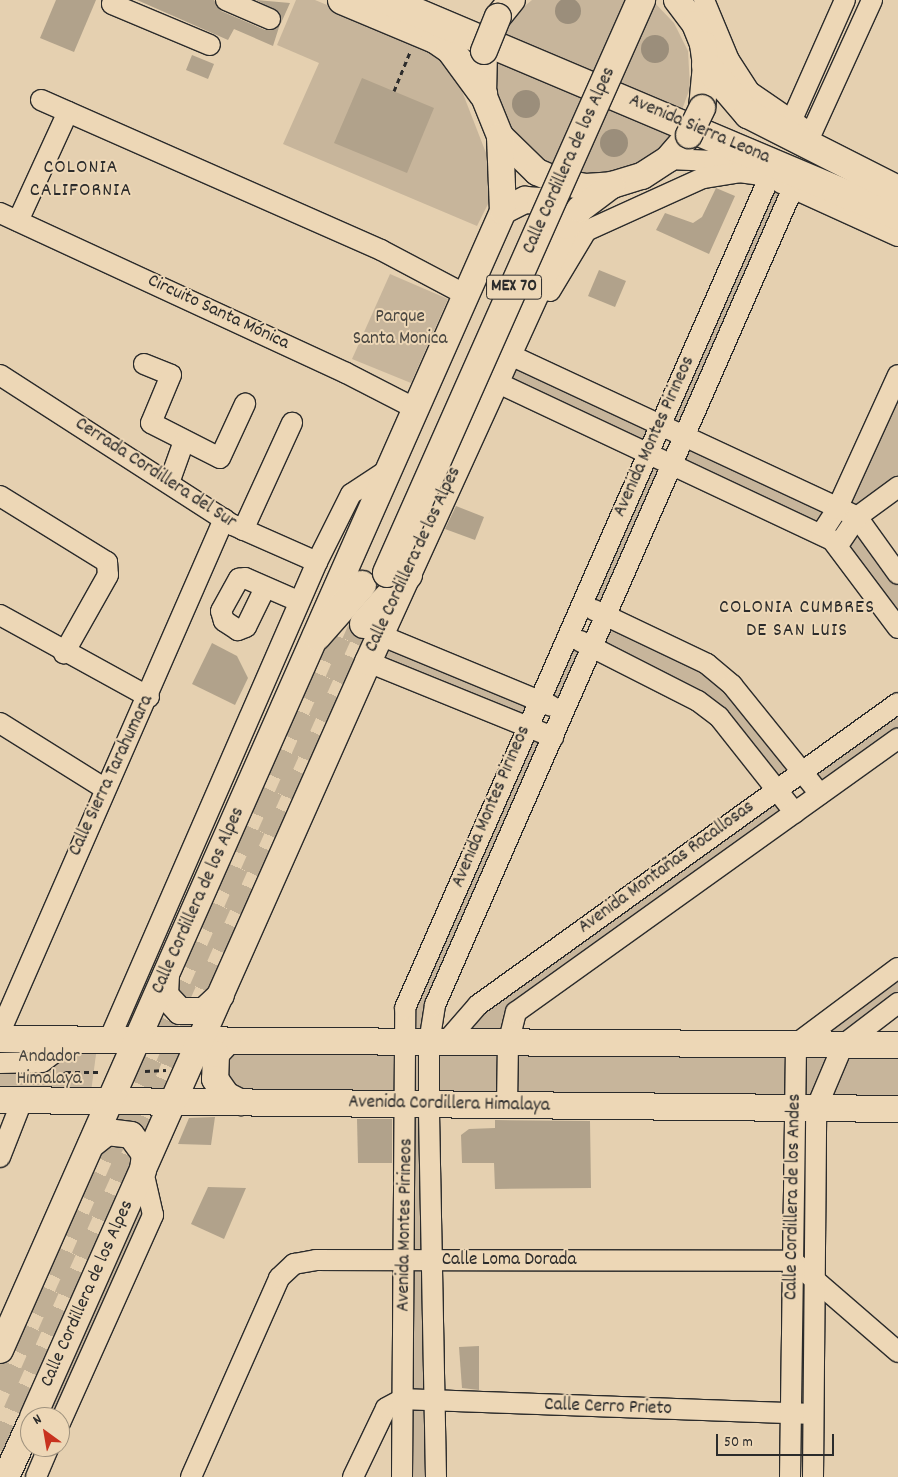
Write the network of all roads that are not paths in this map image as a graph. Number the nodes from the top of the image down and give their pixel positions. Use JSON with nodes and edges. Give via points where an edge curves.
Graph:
{"nodes":[{"id":1,"x":114,"y":0,"type":"edge"},
{"id":2,"x":226,"y":0,"type":"edge"},
{"id":3,"x":342,"y":0,"type":"edge"},
{"id":4,"x":388,"y":0,"type":"edge"},
{"id":5,"x":437,"y":0,"type":"edge"},
{"id":6,"x":620,"y":0,"type":"edge"},
{"id":7,"x":641,"y":0,"type":"edge"},
{"id":8,"x":845,"y":0,"type":"edge"},
{"id":9,"x":872,"y":0,"type":"edge"},
{"id":10,"x":687,"y":1,"type":"edge"},
{"id":11,"x":505,"y":9,"type":"edge"},
{"id":12,"x":270,"y":19,"type":"dead end"},
{"id":13,"x":210,"y":45,"type":"dead end"},
{"id":14,"x":706,"y":65,"type":"junction"},
{"id":15,"x":483,"y":94,"type":"junction"},
{"id":16,"x":42,"y":100,"type":"dead end"},
{"id":17,"x":68,"y":112,"type":"junction"},
{"id":18,"x":798,"y":134,"type":"junction"},
{"id":19,"x":500,"y":136,"type":"junction"},
{"id":20,"x":668,"y":159,"type":"junction"},
{"id":21,"x":836,"y":160,"type":"junction"},
{"id":22,"x":890,"y":175,"type":"edge"},
{"id":23,"x":765,"y":177,"type":"junction"},
{"id":24,"x":612,"y":185,"type":"junction"},
{"id":25,"x":793,"y":188,"type":"junction"},
{"id":26,"x":898,"y":204,"type":"edge"},
{"id":27,"x":503,"y":211,"type":"junction"},
{"id":28,"x":898,"y":216,"type":"edge"},
{"id":29,"x":9,"y":217,"type":"edge"},
{"id":30,"x":567,"y":226,"type":"junction"},
{"id":31,"x":898,"y":236,"type":"edge"},
{"id":32,"x":466,"y":295,"type":"junction"},
{"id":33,"x":513,"y":344,"type":"junction"},
{"id":34,"x":144,"y":364,"type":"dead end"},
{"id":35,"x":0,"y":375,"type":"edge"},
{"id":36,"x":898,"y":375,"type":"edge"},
{"id":37,"x":496,"y":382,"type":"junction"},
{"id":38,"x":245,"y":404,"type":"dead end"},
{"id":39,"x":416,"y":409,"type":"junction"},
{"id":40,"x":292,"y":422,"type":"dead end"},
{"id":41,"x":661,"y":424,"type":"junction"},
{"id":42,"x":685,"y":435,"type":"junction"},
{"id":43,"x":184,"y":441,"type":"junction"},
{"id":44,"x":648,"y":452,"type":"junction"},
{"id":45,"x":673,"y":463,"type":"junction"},
{"id":46,"x":389,"y":469,"type":"junction"},
{"id":47,"x":169,"y":483,"type":"junction"},
{"id":48,"x":898,"y":487,"type":"edge"},
{"id":49,"x":0,"y":496,"type":"edge"},
{"id":50,"x":837,"y":509,"type":"junction"},
{"id":51,"x":857,"y":517,"type":"junction"},
{"id":52,"x":224,"y":519,"type":"junction"},
{"id":53,"x":242,"y":530,"type":"junction"},
{"id":54,"x":822,"y":534,"type":"junction"},
{"id":55,"x":839,"y":544,"type":"junction"},
{"id":56,"x":317,"y":562,"type":"junction"},
{"id":57,"x":898,"y":574,"type":"edge"},
{"id":58,"x":382,"y":575,"type":"junction"},
{"id":59,"x":265,"y":588,"type":"dead end"},
{"id":60,"x":298,"y":601,"type":"junction"},
{"id":61,"x":581,"y":604,"type":"junction"},
{"id":62,"x":0,"y":616,"type":"edge"},
{"id":63,"x":606,"y":616,"type":"junction"},
{"id":64,"x":363,"y":625,"type":"junction"},
{"id":65,"x":898,"y":628,"type":"edge"},
{"id":66,"x":567,"y":634,"type":"junction"},
{"id":67,"x":317,"y":636,"type":"junction"},
{"id":68,"x":592,"y":647,"type":"junction"},
{"id":69,"x":64,"y":653,"type":"junction"},
{"id":70,"x":368,"y":662,"type":"junction"},
{"id":71,"x":149,"y":697,"type":"junction"},
{"id":72,"x":538,"y":700,"type":"junction"},
{"id":73,"x":898,"y":703,"type":"edge"},
{"id":74,"x":564,"y":711,"type":"junction"},
{"id":75,"x":0,"y":723,"type":"edge"},
{"id":76,"x":526,"y":726,"type":"junction"},
{"id":77,"x":553,"y":737,"type":"junction"},
{"id":78,"x":898,"y":739,"type":"edge"},
{"id":79,"x":802,"y":771,"type":"junction"},
{"id":80,"x":104,"y":788,"type":"junction"},
{"id":81,"x":777,"y":788,"type":"junction"},
{"id":82,"x":820,"y":794,"type":"junction"},
{"id":83,"x":795,"y":813,"type":"junction"},
{"id":84,"x":898,"y":968,"type":"edge"},
{"id":85,"x":166,"y":975,"type":"junction"},
{"id":86,"x":223,"y":992,"type":"junction"},
{"id":87,"x":898,"y":1003,"type":"edge"},
{"id":88,"x":113,"y":1031,"type":"junction"},
{"id":89,"x":0,"y":1032,"type":"edge"},
{"id":90,"x":0,"y":1038,"type":"edge"},
{"id":91,"x":72,"y":1039,"type":"junction"},
{"id":92,"x":137,"y":1041,"type":"junction"},
{"id":93,"x":201,"y":1041,"type":"junction"},
{"id":94,"x":228,"y":1041,"type":"junction"},
{"id":95,"x":427,"y":1043,"type":"junction"},
{"id":96,"x":508,"y":1044,"type":"junction"},
{"id":97,"x":796,"y":1044,"type":"junction"},
{"id":98,"x":843,"y":1045,"type":"junction"},
{"id":99,"x":898,"y":1045,"type":"edge"},
{"id":100,"x":0,"y":1063,"type":"edge"},
{"id":101,"x":111,"y":1099,"type":"junction"},
{"id":102,"x":11,"y":1100,"type":"edge"},
{"id":103,"x":174,"y":1101,"type":"junction"},
{"id":104,"x":240,"y":1102,"type":"junction"},
{"id":105,"x":418,"y":1105,"type":"junction"},
{"id":106,"x":507,"y":1106,"type":"junction"},
{"id":107,"x":805,"y":1109,"type":"junction"},
{"id":108,"x":898,"y":1109,"type":"edge"},
{"id":109,"x":91,"y":1144,"type":"junction"},
{"id":110,"x":0,"y":1157,"type":"edge"},
{"id":111,"x":143,"y":1171,"type":"junction"},
{"id":112,"x":406,"y":1261,"type":"junction"},
{"id":113,"x":429,"y":1261,"type":"junction"},
{"id":114,"x":793,"y":1261,"type":"junction"},
{"id":115,"x":814,"y":1276,"type":"junction"},
{"id":116,"x":3,"y":1341,"type":"edge"},
{"id":117,"x":898,"y":1352,"type":"edge"},
{"id":118,"x":403,"y":1399,"type":"junction"},
{"id":119,"x":436,"y":1402,"type":"junction"},
{"id":120,"x":37,"y":1407,"type":"edge"},
{"id":121,"x":67,"y":1407,"type":"edge"},
{"id":122,"x":791,"y":1414,"type":"junction"},
{"id":123,"x":814,"y":1414,"type":"junction"},
{"id":124,"x":20,"y":1449,"type":"edge"},
{"id":125,"x":45,"y":1457,"type":"edge"},
{"id":126,"x":11,"y":1472,"type":"edge"},
{"id":127,"x":36,"y":1477,"type":"edge"},
{"id":128,"x":191,"y":1477,"type":"edge"},
{"id":129,"x":353,"y":1477,"type":"edge"},
{"id":130,"x":402,"y":1477,"type":"edge"},
{"id":131,"x":436,"y":1477,"type":"edge"},
{"id":132,"x":790,"y":1477,"type":"edge"},
{"id":133,"x":813,"y":1477,"type":"edge"}],
"edges":[{"from":1,"to":13,"type":"street","via":[[112,4]]},
{"from":2,"to":12,"type":"street"},
{"from":3,"to":15,"type":"highway","via":[[450,49]]},
{"from":4,"to":28,"type":"highway","name":"Avenida Sierra Leona"},
{"from":5,"to":26,"type":"highway","name":"Avenida Sierra Leona"},
{"from":6,"to":58,"type":"highway","name":"Calle Cordillera de los Alpes","number":"MEX 70"},
{"from":7,"to":58,"type":"highway","name":"Calle Cordillera de los Alpes","number":"MEX 70","bridge":true},
{"from":8,"to":18,"type":"street"},
{"from":9,"to":18,"type":"street"},
{"from":10,"to":14,"type":"main road","via":[[703,44]]},
{"from":10,"to":18,"type":"street","via":[[750,92]]},
{"from":11,"to":15,"type":"main road","bridge":true,"via":[[484,51]]},
{"from":14,"to":18,"type":"highway","via":[[748,114]]},
{"from":14,"to":20,"type":"main road","bridge":true,"via":[[702,108],[689,135]]},
{"from":15,"to":19,"type":"main road"},
{"from":16,"to":17,"type":"street"},
{"from":17,"to":29,"type":"street","name":"Circuito Santa Mónica"},
{"from":17,"to":32,"type":"street","via":[[380,250]]},
{"from":18,"to":21,"type":"highway"},
{"from":18,"to":22,"type":"street"},
{"from":19,"to":24,"type":"main road","via":[[516,156],[545,175],[586,187]]},
{"from":19,"to":27,"type":"main road","name":"Calle Cordillera de los Alpes"},
{"from":20,"to":23,"type":"street","name":"Avenida Sierra Leona","via":[[714,161]]},
{"from":20,"to":24,"type":"main road","via":[[642,176]]},
{"from":21,"to":22,"type":"highway"},
{"from":21,"to":22,"type":"highway"},
{"from":23,"to":25,"type":"street","name":"Avenida Sierra Leona"},
{"from":23,"to":33,"type":"street","name":"Calle Cordillera de los Alpes","via":[[739,172],[703,178],[586,231],[533,319]]},
{"from":23,"to":41,"type":"street","name":"Avenida Montes Pirineos"},
{"from":24,"to":30,"type":"main road","name":"Calle Cordillera de los Alpes","via":[[580,209]]},
{"from":25,"to":31,"type":"street","name":"Avenida Sierra Leona"},
{"from":25,"to":42,"type":"street","name":"Avenida Montes Pirineos"},
{"from":27,"to":30,"type":"main road","via":[[526,200],[540,200],[557,212]]},
{"from":27,"to":32,"type":"main road","name":"Calle Cordillera de los Alpes"},
{"from":29,"to":39,"type":"street","name":"Circuito Santa Mónica"},
{"from":30,"to":33,"type":"main road","name":"Calle Cordillera de los Alpes"},
{"from":32,"to":39,"type":"main road","name":"Calle Cordillera de los Alpes"},
{"from":33,"to":37,"type":"main road","name":"Calle Cordillera de los Alpes"},
{"from":33,"to":41,"type":"street"},
{"from":34,"to":43,"type":"street","via":[[171,375],[151,423]]},
{"from":35,"to":47,"type":"street","name":"Cerrada Cordillera del Sur"},
{"from":36,"to":50,"type":"street"},
{"from":37,"to":44,"type":"street"},
{"from":37,"to":58,"type":"main road","name":"Calle Cordillera de los Alpes"},
{"from":38,"to":43,"type":"street","via":[[220,458]]},
{"from":39,"to":46,"type":"main road","name":"Calle Cordillera de los Alpes"},
{"from":40,"to":53,"type":"street"},
{"from":41,"to":42,"type":"street"},
{"from":41,"to":44,"type":"street","name":"Avenida Montes Pirineos"},
{"from":42,"to":45,"type":"street","name":"Avenida Montes Pirineos"},
{"from":42,"to":50,"type":"street"},
{"from":43,"to":47,"type":"street"},
{"from":44,"to":45,"type":"street"},
{"from":44,"to":61,"type":"street","name":"Avenida Montes Pirineos"},
{"from":45,"to":54,"type":"street"},
{"from":45,"to":63,"type":"street","name":"Avenida Montes Pirineos"},
{"from":46,"to":56,"type":"street","name":"Calle Cordillera de los Alpes","via":[[351,494]]},
{"from":46,"to":67,"type":"main road","name":"Calle Cordillera de los Alpes"},
{"from":47,"to":52,"type":"street","name":"Cerrada Cordillera del Sur"},
{"from":48,"to":51,"type":"street"},
{"from":49,"to":69,"type":"street","via":[[107,562],[108,575]]},
{"from":50,"to":51,"type":"street"},
{"from":50,"to":54,"type":"street"},
{"from":51,"to":55,"type":"street"},
{"from":51,"to":57,"type":"street"},
{"from":52,"to":53,"type":"street","name":"Cerrada Cordillera del Sur"},
{"from":52,"to":71,"type":"street","name":"Calle Sierra Tarahumara"},
{"from":53,"to":56,"type":"street","name":"Cerrada Cordillera del Sur"},
{"from":54,"to":55,"type":"street"},
{"from":55,"to":65,"type":"street"},
{"from":56,"to":60,"type":"street","name":"Calle Cordillera de los Alpes"},
{"from":58,"to":64,"type":"highway","name":"Calle Cordillera de los Alpes","number":"MEX 70"},
{"from":58,"to":67,"type":"highway"},
{"from":59,"to":60,"type":"street"},
{"from":60,"to":88,"type":"street","name":"Calle Cordillera de los Alpes"},
{"from":61,"to":63,"type":"street"},
{"from":61,"to":66,"type":"street","name":"Avenida Montes Pirineos"},
{"from":62,"to":69,"type":"street"},
{"from":63,"to":68,"type":"street","name":"Avenida Montes Pirineos"},
{"from":63,"to":79,"type":"street","via":[[707,664],[732,685]]},
{"from":64,"to":70,"type":"main road","name":"Calle Cordillera de los Alpes"},
{"from":64,"to":72,"type":"street"},
{"from":66,"to":68,"type":"street"},
{"from":66,"to":72,"type":"street","name":"Avenida Montes Pirineos"},
{"from":67,"to":85,"type":"main road","name":"Calle Cordillera de los Alpes"},
{"from":68,"to":74,"type":"street","name":"Avenida Montes Pirineos"},
{"from":68,"to":81,"type":"street","via":[[698,701],[719,717]]},
{"from":69,"to":71,"type":"street"},
{"from":70,"to":76,"type":"street"},
{"from":70,"to":86,"type":"main road","name":"Calle Cordillera de los Alpes"},
{"from":71,"to":80,"type":"street","name":"Calle Sierra Tarahumara"},
{"from":72,"to":74,"type":"street"},
{"from":72,"to":76,"type":"street","name":"Avenida Montes Pirineos"},
{"from":73,"to":79,"type":"street","name":"Avenida Montañas Rocallosas"},
{"from":74,"to":77,"type":"street","name":"Avenida Montes Pirineos"},
{"from":75,"to":80,"type":"street"},
{"from":76,"to":77,"type":"street"},
{"from":76,"to":95,"type":"street","name":"Avenida Montes Pirineos","via":[[405,1008]]},
{"from":77,"to":95,"type":"street","name":"Avenida Montes Pirineos","via":[[436,1005]]},
{"from":78,"to":82,"type":"street","name":"Avenida Montañas Rocallosas"},
{"from":79,"to":81,"type":"street","name":"Avenida Montañas Rocallosas"},
{"from":79,"to":82,"type":"street"},
{"from":80,"to":89,"type":"street","name":"Calle Sierra Tarahumara"},
{"from":81,"to":83,"type":"street"},
{"from":81,"to":95,"type":"street","name":"Avenida Montañas Rocallosas"},
{"from":82,"to":83,"type":"street","name":"Avenida Montañas Rocallosas"},
{"from":83,"to":96,"type":"street","name":"Avenida Montañas Rocallosas","via":[[516,1012]]},
{"from":84,"to":97,"type":"street"},
{"from":85,"to":86,"type":"main road","via":[[163,989],[169,1002],[187,1013],[204,1012]]},
{"from":85,"to":92,"type":"main road","name":"Calle Cordillera de los Alpes"},
{"from":86,"to":93,"type":"main road","name":"Calle Cordillera de los Alpes"},
{"from":87,"to":98,"type":"street","name":"Calle Cordillera de los Andes"},
{"from":88,"to":91,"type":"main road"},
{"from":88,"to":92,"type":"main road"},
{"from":90,"to":91,"type":"main road"},
{"from":91,"to":100,"type":"street","via":[[42,1062]]},
{"from":92,"to":93,"type":"main road"},
{"from":92,"to":101,"type":"main road","name":"Calle Cordillera de los Alpes"},
{"from":93,"to":94,"type":"main road"},
{"from":93,"to":103,"type":"main road","name":"Calle Cordillera de los Alpes"},
{"from":94,"to":95,"type":"main road"},
{"from":94,"to":104,"type":"main road","via":[[216,1054],[215,1080],[226,1094]]},
{"from":95,"to":96,"type":"main road"},
{"from":95,"to":105,"type":"street","name":"Avenida Montes Pirineos"},
{"from":96,"to":97,"type":"main road"},
{"from":96,"to":106,"type":"street","name":"Avenida Montañas Rocallosas"},
{"from":97,"to":98,"type":"main road"},
{"from":97,"to":107,"type":"street","name":"Calle Cordillera de los Andes"},
{"from":98,"to":99,"type":"main road"},
{"from":98,"to":107,"type":"street","name":"Calle Cordillera de los Andes"},
{"from":101,"to":102,"type":"main road","name":"Avenida Cordillera Himalaya"},
{"from":101,"to":103,"type":"main road","name":"Avenida Cordillera Himalaya"},
{"from":101,"to":109,"type":"main road","name":"Calle Cordillera de los Alpes"},
{"from":102,"to":110,"type":"street"},
{"from":103,"to":104,"type":"main road","name":"Avenida Cordillera Himalaya"},
{"from":103,"to":111,"type":"main road","name":"Calle Cordillera de los Alpes"},
{"from":104,"to":105,"type":"main road","name":"Avenida Cordillera Himalaya"},
{"from":105,"to":106,"type":"main road","name":"Avenida Cordillera Himalaya"},
{"from":105,"to":112,"type":"street","name":"Avenida Montes Pirineos"},
{"from":105,"to":113,"type":"street","name":"Avenida Montes Pirineos"},
{"from":106,"to":107,"type":"main road","name":"Avenida Cordillera Himalaya"},
{"from":107,"to":108,"type":"main road","name":"Avenida Cordillera Himalaya"},
{"from":107,"to":114,"type":"street","name":"Calle Cordillera de los Andes"},
{"from":107,"to":115,"type":"street","name":"Calle Cordillera de los Andes"},
{"from":109,"to":111,"type":"main road","via":[[107,1132],[130,1135],[144,1154]]},
{"from":109,"to":116,"type":"main road","name":"Calle Cordillera de los Alpes"},
{"from":111,"to":120,"type":"main road","name":"Calle Cordillera de los Alpes"},
{"from":111,"to":121,"type":"street","name":"Calle Cordillera de los Alpes","via":[[153,1215]]},
{"from":112,"to":113,"type":"street","name":"Calle Loma Dorada"},
{"from":112,"to":118,"type":"street","name":"Avenida Montes Pirineos"},
{"from":112,"to":128,"type":"street","name":"Calle Loma Dorada","via":[[316,1260],[294,1264],[279,1278]]},
{"from":113,"to":114,"type":"street","name":"Calle Loma Dorada"},
{"from":113,"to":119,"type":"street","name":"Avenida Montes Pirineos"},
{"from":114,"to":115,"type":"street"},
{"from":114,"to":122,"type":"street","name":"Calle Cordillera de los Andes"},
{"from":115,"to":117,"type":"street"},
{"from":115,"to":123,"type":"street","name":"Calle Cordillera de los Andes"},
{"from":118,"to":119,"type":"street","name":"Calle Cerro Prieto"},
{"from":118,"to":129,"type":"street","via":[[386,1408]]},
{"from":118,"to":130,"type":"street","name":"Avenida Montes Pirineos"},
{"from":119,"to":122,"type":"street","name":"Calle Cerro Prieto"},
{"from":119,"to":131,"type":"street","name":"Avenida Montes Pirineos"},
{"from":122,"to":123,"type":"street","name":"Calle Cerro Prieto"},
{"from":122,"to":132,"type":"street","name":"Calle Cordillera de los Andes"},
{"from":123,"to":133,"type":"street","name":"Calle Cordillera de los Andes"},
{"from":124,"to":126,"type":"main road"},
{"from":125,"to":127,"type":"street"}]}
